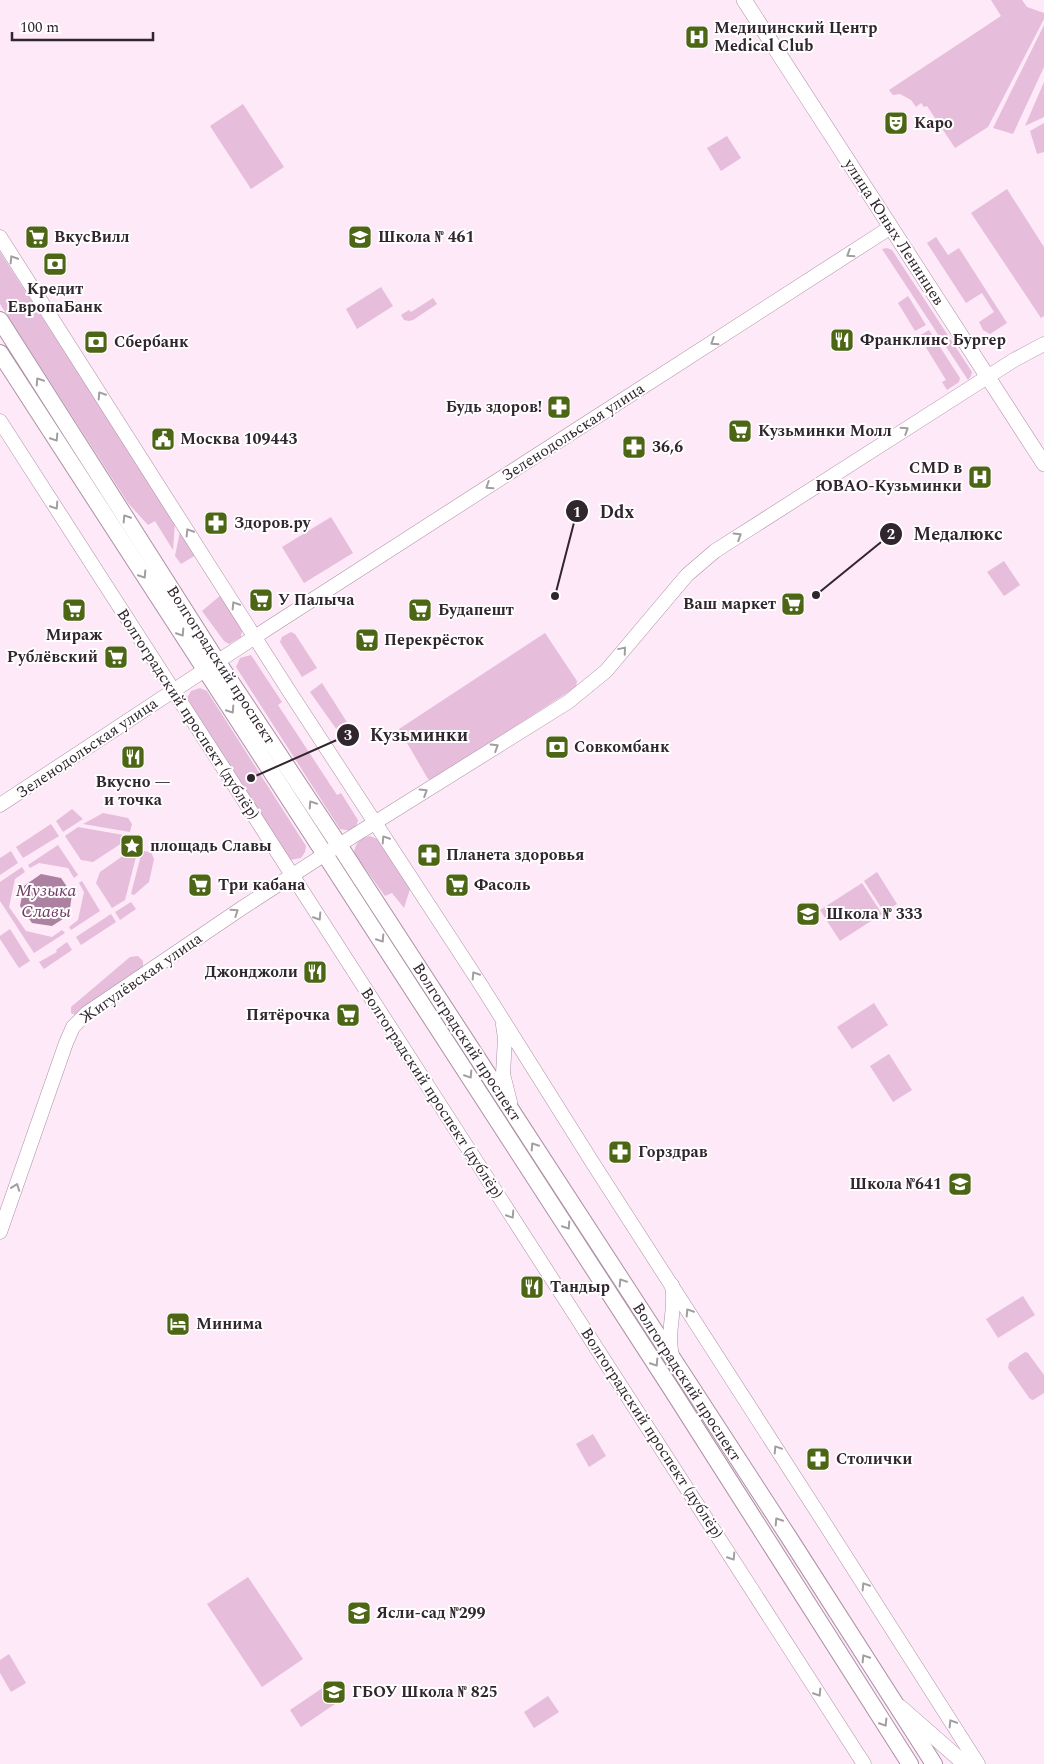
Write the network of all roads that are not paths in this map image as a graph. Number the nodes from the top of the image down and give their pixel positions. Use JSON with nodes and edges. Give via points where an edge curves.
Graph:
{"nodes":[{"id":1,"x":744,"y":0,"type":"edge"},
{"id":2,"x":891,"y":227,"type":"junction"},
{"id":3,"x":0,"y":237,"type":"edge"},
{"id":4,"x":0,"y":320,"type":"edge"},
{"id":5,"x":1044,"y":344,"type":"edge"},
{"id":6,"x":0,"y":353,"type":"edge"},
{"id":7,"x":988,"y":377,"type":"junction"},
{"id":8,"x":0,"y":421,"type":"edge"},
{"id":9,"x":1044,"y":464,"type":"edge"},
{"id":10,"x":255,"y":637,"type":"junction"},
{"id":11,"x":211,"y":665,"type":"junction"},
{"id":12,"x":173,"y":690,"type":"junction"},
{"id":13,"x":0,"y":805,"type":"edge"},
{"id":14,"x":374,"y":823,"type":"junction"},
{"id":15,"x":332,"y":849,"type":"junction"},
{"id":16,"x":292,"y":876,"type":"junction"},
{"id":17,"x":501,"y":1016,"type":"junction"},
{"id":18,"x":514,"y":1114,"type":"junction"},
{"id":19,"x":0,"y":1232,"type":"edge"},
{"id":20,"x":672,"y":1284,"type":"junction"},
{"id":21,"x":673,"y":1361,"type":"junction"},
{"id":22,"x":891,"y":1699,"type":"junction"},
{"id":23,"x":864,"y":1764,"type":"edge"},
{"id":24,"x":910,"y":1764,"type":"edge"},
{"id":25,"x":934,"y":1764,"type":"edge"},
{"id":26,"x":965,"y":1764,"type":"edge"},
{"id":27,"x":978,"y":1764,"type":"edge"}],
"edges":[{"from":1,"to":2,"type":"main road","name":"улица Юных Ленинцев"},
{"from":2,"to":7,"type":"main road","name":"улица Юных Ленинцев"},
{"from":2,"to":10,"type":"street","name":"Зеленодольская улица","one_way":true},
{"from":10,"to":3,"type":"street","one_way":true},
{"from":11,"to":4,"type":"main road","name":"Волгоградский проспект","one_way":true},
{"from":5,"to":7,"type":"street","name":"Жигулёвская улица"},
{"from":6,"to":11,"type":"main road","name":"Волгоградский проспект","one_way":true},
{"from":7,"to":9,"type":"main road","name":"улица Юных Ленинцев"},
{"from":14,"to":7,"type":"street","name":"Жигулёвская улица","one_way":true,"via":[[592,684],[687,575],[715,551]]},
{"from":8,"to":12,"type":"street","name":"Волгоградский проспект (дублёр)","one_way":true},
{"from":10,"to":11,"type":"street","name":"Зеленодольская улица"},
{"from":10,"to":14,"type":"street"},
{"from":11,"to":12,"type":"street","name":"Зеленодольская улица"},
{"from":11,"to":15,"type":"main road","name":"Волгоградский проспект"},
{"from":12,"to":13,"type":"street","name":"Зеленодольская улица"},
{"from":12,"to":16,"type":"street","name":"Волгоградский проспект (дублёр)"},
{"from":14,"to":15,"type":"street","name":"Жигулёвская улица"},
{"from":17,"to":14,"type":"street","one_way":true},
{"from":15,"to":16,"type":"street","name":"Жигулёвская улица"},
{"from":15,"to":18,"type":"main road","name":"Волгоградский проспект"},
{"from":15,"to":24,"type":"main road","name":"Волгоградский проспект","one_way":true},
{"from":19,"to":16,"type":"street","name":"Жигулёвская улица","one_way":true,"via":[[73,1027],[87,1013]]},
{"from":16,"to":23,"type":"street","name":"Волгоградский проспект (дублёр)","one_way":true},
{"from":17,"to":18,"type":"street","via":[[505,1038],[503,1074]]},
{"from":17,"to":20,"type":"street"},
{"from":21,"to":18,"type":"main road","name":"Волгоградский проспект","one_way":true},
{"from":20,"to":21,"type":"street","via":[[674,1298],[669,1343]]},
{"from":27,"to":20,"type":"street","one_way":true},
{"from":22,"to":21,"type":"main road","name":"Волгоградский проспект","one_way":true},
{"from":22,"to":25,"type":"main road","name":"Волгоградский проспект"},
{"from":22,"to":26,"type":"main road"}]}
